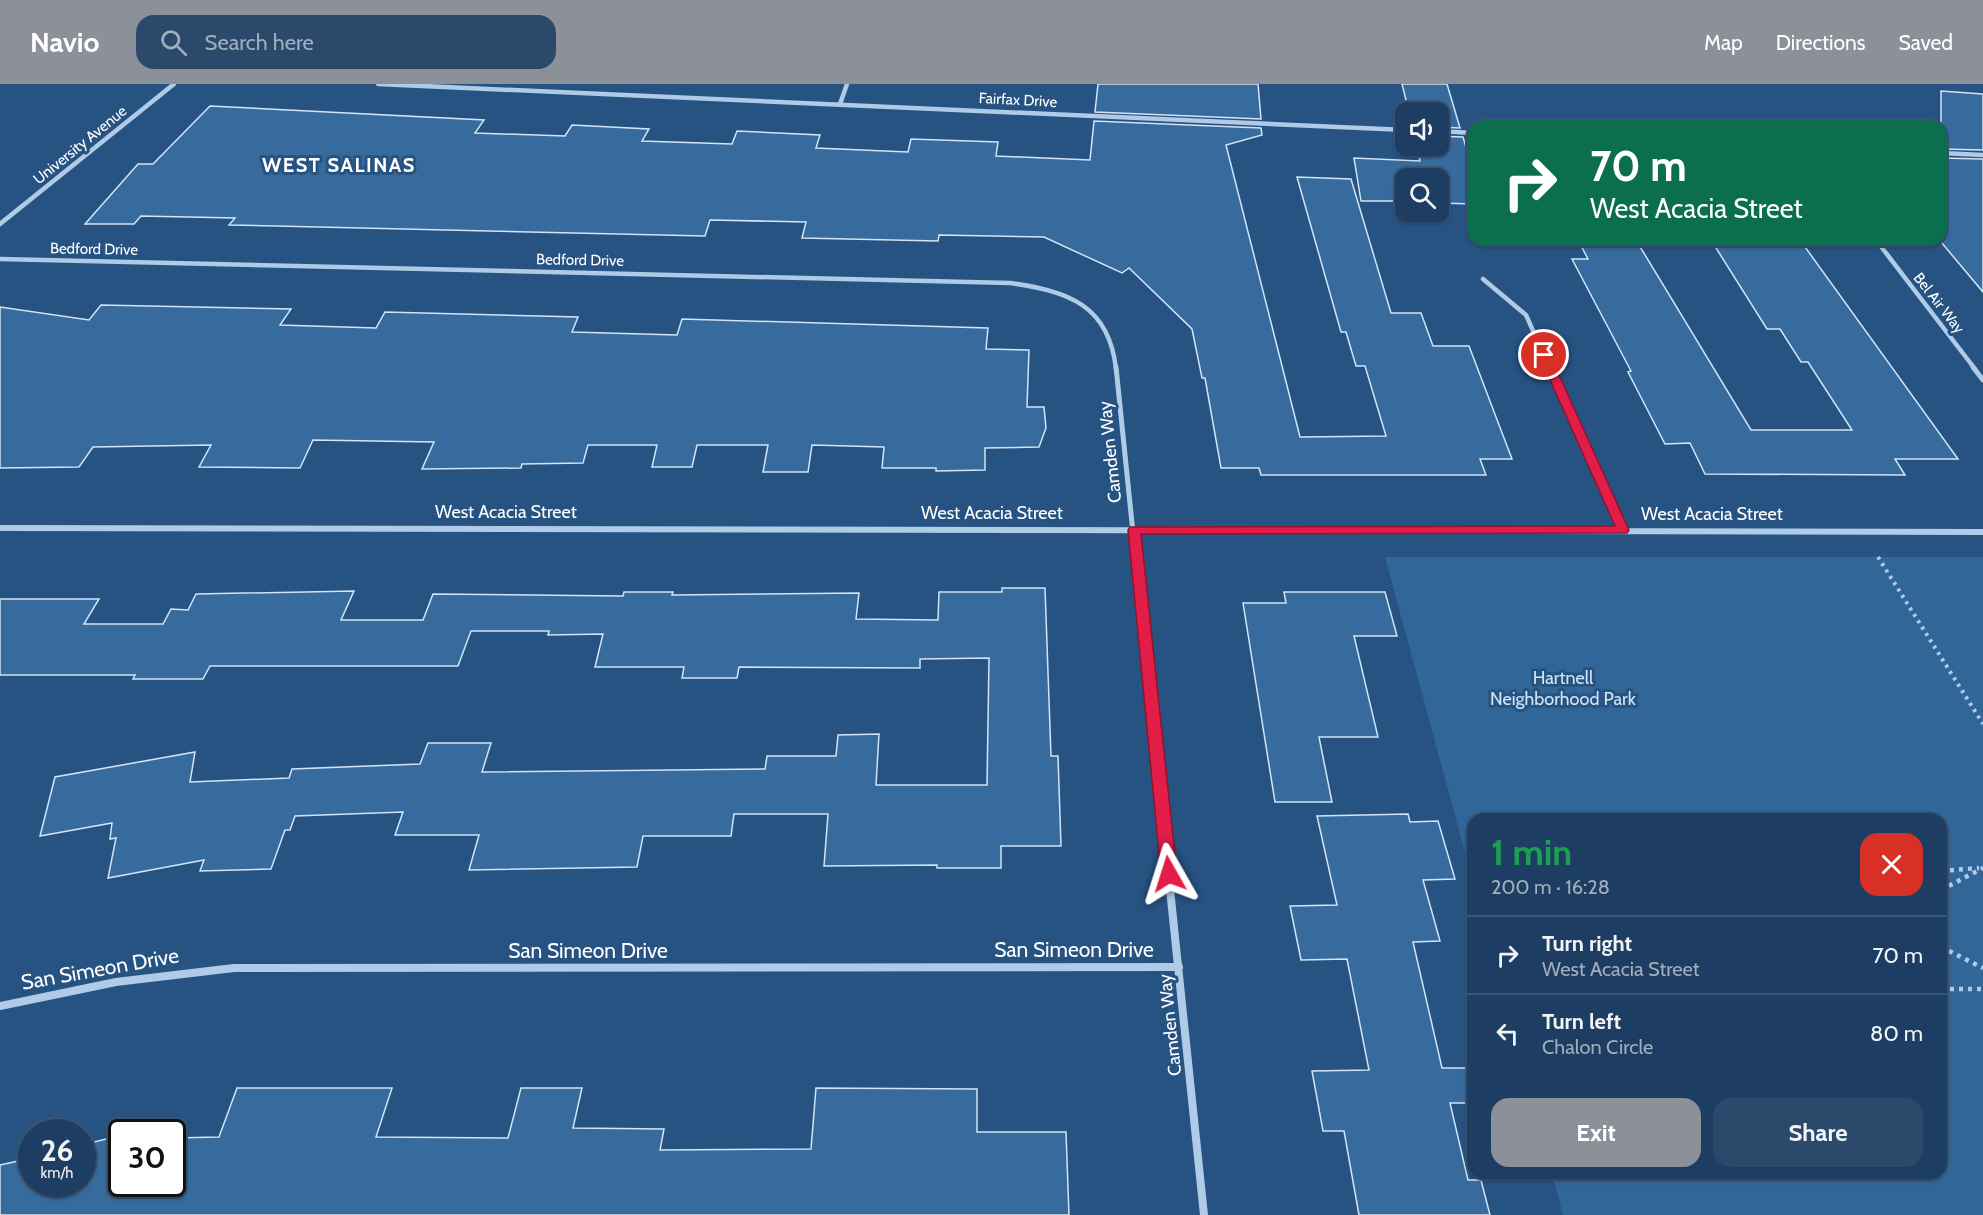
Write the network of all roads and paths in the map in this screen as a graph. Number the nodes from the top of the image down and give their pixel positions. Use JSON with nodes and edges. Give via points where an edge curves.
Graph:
{"nodes":[{"id":1,"x":174,"y":84,"type":"edge"},
{"id":2,"x":378,"y":84,"type":"edge"},
{"id":3,"x":847,"y":84,"type":"edge"},
{"id":4,"x":840,"y":104,"type":"junction"},
{"id":5,"x":1395,"y":129,"type":"edge"},
{"id":6,"x":1449,"y":132,"type":"edge"},
{"id":7,"x":1467,"y":133,"type":"edge"},
{"id":8,"x":1947,"y":153,"type":"edge"},
{"id":9,"x":1983,"y":155,"type":"edge"},
{"id":10,"x":0,"y":224,"type":"edge"},
{"id":11,"x":1881,"y":246,"type":"edge"},
{"id":12,"x":0,"y":259,"type":"edge"},
{"id":13,"x":1483,"y":279,"type":"dead end"},
{"id":14,"x":1116,"y":367,"type":"joint"},
{"id":15,"x":1983,"y":380,"type":"edge"},
{"id":16,"x":0,"y":528,"type":"edge"},
{"id":17,"x":1134,"y":530,"type":"junction"},
{"id":18,"x":1623,"y":530,"type":"junction"},
{"id":19,"x":1862,"y":531,"type":"junction"},
{"id":20,"x":1983,"y":532,"type":"edge"},
{"id":21,"x":1983,"y":724,"type":"edge"},
{"id":22,"x":1983,"y":868,"type":"edge"},
{"id":23,"x":1947,"y":871,"type":"edge"},
{"id":24,"x":1947,"y":887,"type":"edge"},
{"id":25,"x":1947,"y":950,"type":"edge"},
{"id":26,"x":1179,"y":968,"type":"junction"},
{"id":27,"x":1983,"y":968,"type":"edge"},
{"id":28,"x":1947,"y":989,"type":"edge"},
{"id":29,"x":1983,"y":989,"type":"edge"},
{"id":30,"x":0,"y":1006,"type":"edge"},
{"id":31,"x":1204,"y":1215,"type":"edge"}],
"edges":[{"from":1,"to":10,"type":"street","name":"University Avenue"},
{"from":2,"to":4,"type":"street","name":"Fairfax Drive"},
{"from":3,"to":4,"type":"street"},
{"from":4,"to":5,"type":"street","name":"Fairfax Drive"},
{"from":6,"to":7,"type":"street"},
{"from":8,"to":9,"type":"street"},
{"from":11,"to":15,"type":"street","name":"Bel Air Way"},
{"from":12,"to":14,"type":"street","name":"Bedford Drive","via":[[1019,283],[1062,295],[1092,313],[1111,339]]},
{"from":13,"to":18,"type":"street","via":[[1526,315]]},
{"from":14,"to":17,"type":"street","name":"Camden Way"},
{"from":16,"to":17,"type":"street","name":"West Acacia Street"},
{"from":17,"to":18,"type":"street","name":"West Acacia Street"},
{"from":17,"to":26,"type":"street","name":"Camden Way"},
{"from":18,"to":19,"type":"street","name":"West Acacia Street"},
{"from":19,"to":20,"type":"street","name":"West Acacia Street"},
{"from":19,"to":21,"type":"path"},
{"from":22,"to":23,"type":"path"},
{"from":22,"to":24,"type":"path"},
{"from":25,"to":27,"type":"path"},
{"from":26,"to":30,"type":"street","name":"San Simeon Drive","via":[[234,968],[148,976]]},
{"from":26,"to":31,"type":"street","name":"Camden Way"},
{"from":28,"to":29,"type":"path"}]}
